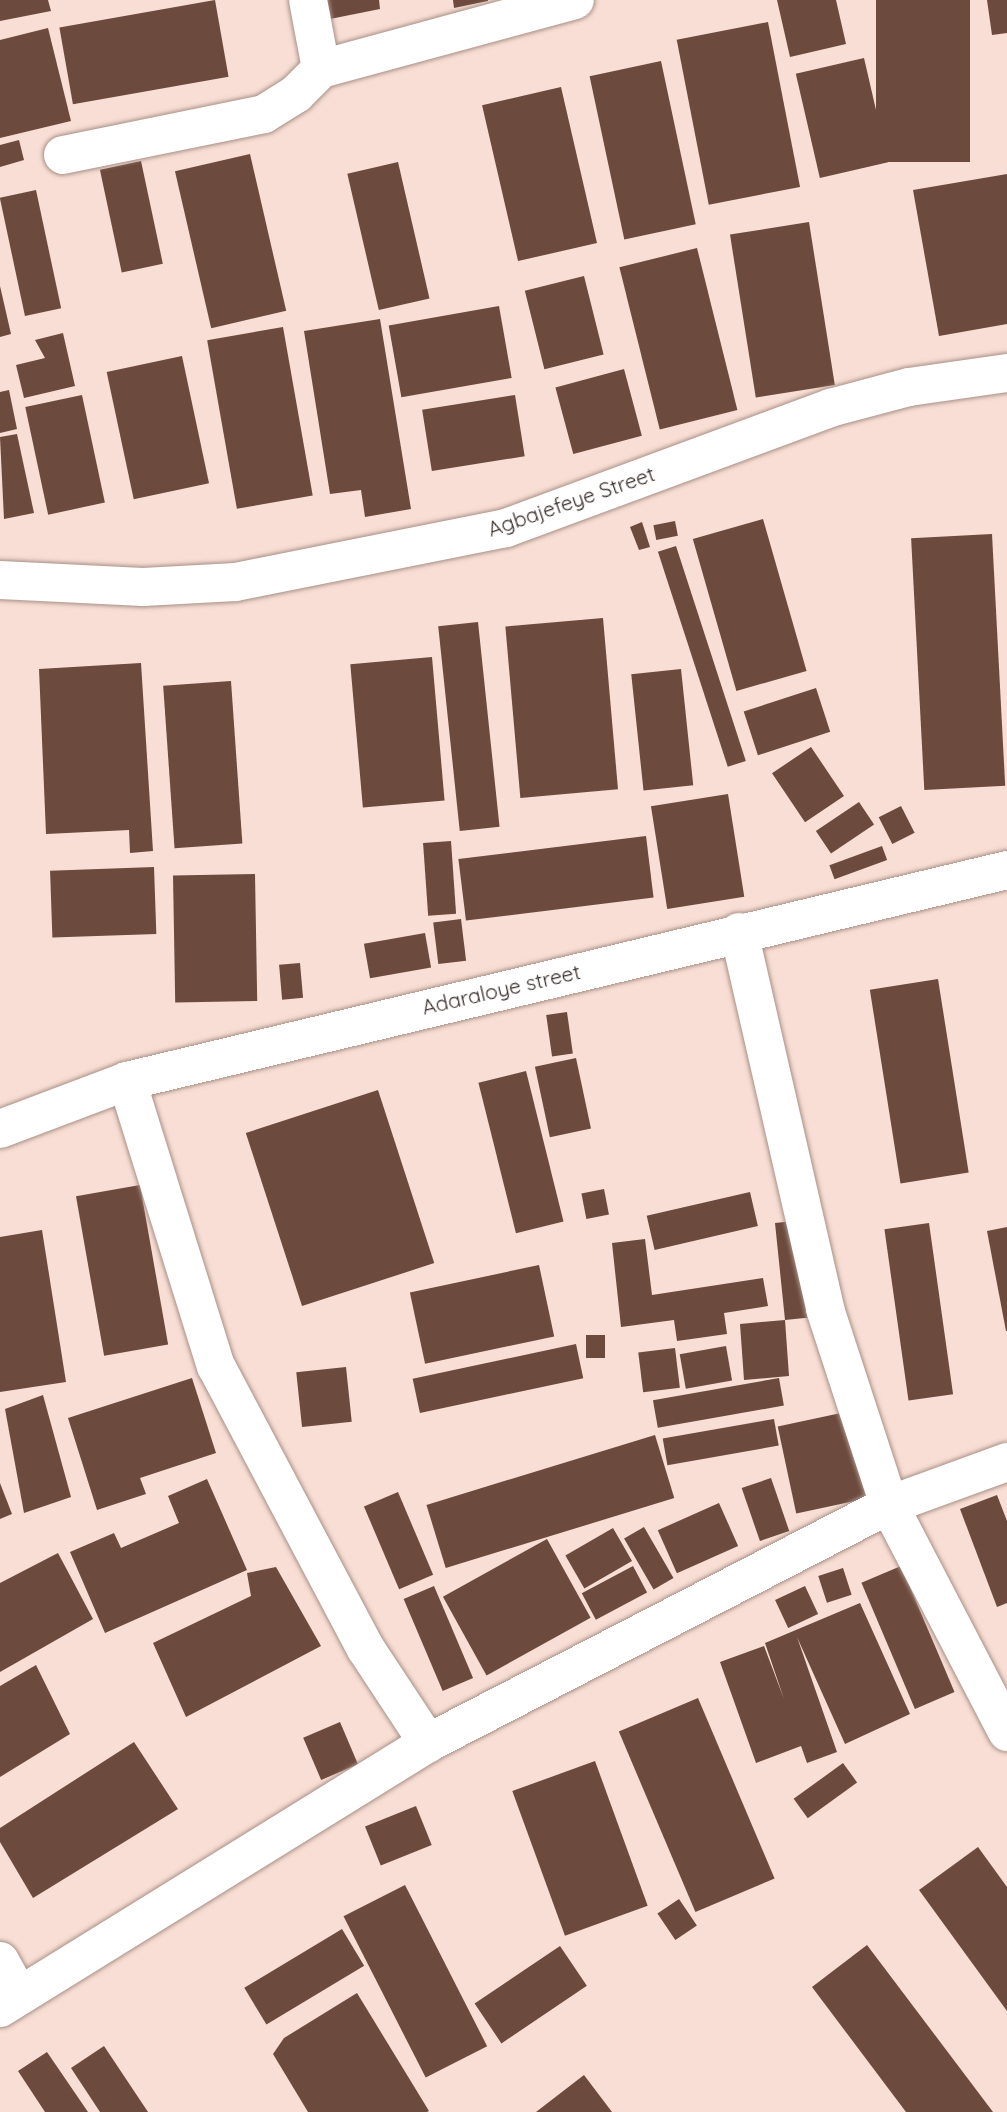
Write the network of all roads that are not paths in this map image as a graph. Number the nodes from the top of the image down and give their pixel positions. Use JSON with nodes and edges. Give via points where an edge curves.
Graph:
{"nodes":[{"id":1,"x":308,"y":0,"type":"edge"},
{"id":2,"x":575,"y":0,"type":"edge"},
{"id":3,"x":321,"y":69,"type":"junction"},
{"id":4,"x":63,"y":155,"type":"dead end"},
{"id":5,"x":1007,"y":373,"type":"edge"},
{"id":6,"x":0,"y":580,"type":"edge"},
{"id":7,"x":1007,"y":870,"type":"edge"},
{"id":8,"x":739,"y":932,"type":"junction"},
{"id":9,"x":127,"y":1082,"type":"junction"},
{"id":10,"x":0,"y":1129,"type":"edge"},
{"id":11,"x":1007,"y":1462,"type":"edge"},
{"id":12,"x":889,"y":1505,"type":"junction"},
{"id":13,"x":1007,"y":1732,"type":"edge"},
{"id":14,"x":428,"y":1743,"type":"junction"},
{"id":15,"x":0,"y":1961,"type":"edge"},
{"id":16,"x":9,"y":2001,"type":"edge"}],
"edges":[{"from":1,"to":3,"type":"street"},
{"from":2,"to":3,"type":"street"},
{"from":3,"to":4,"type":"street","via":[[296,94],[264,114]]},
{"from":5,"to":6,"type":"street","name":"Agbajefeye Street","via":[[909,387],[830,408],[493,531],[236,582],[143,587]]},
{"from":7,"to":8,"type":"street","name":"Adaraloye street"},
{"from":8,"to":9,"type":"street","name":"Adaraloye street"},
{"from":8,"to":12,"type":"street","via":[[825,1309]]},
{"from":9,"to":10,"type":"street","name":"Adaraloye street"},
{"from":9,"to":14,"type":"street","via":[[216,1366],[366,1649]]},
{"from":11,"to":12,"type":"street"},
{"from":12,"to":13,"type":"street"},
{"from":12,"to":14,"type":"street"},
{"from":14,"to":16,"type":"street"},
{"from":15,"to":16,"type":"street"}]}
